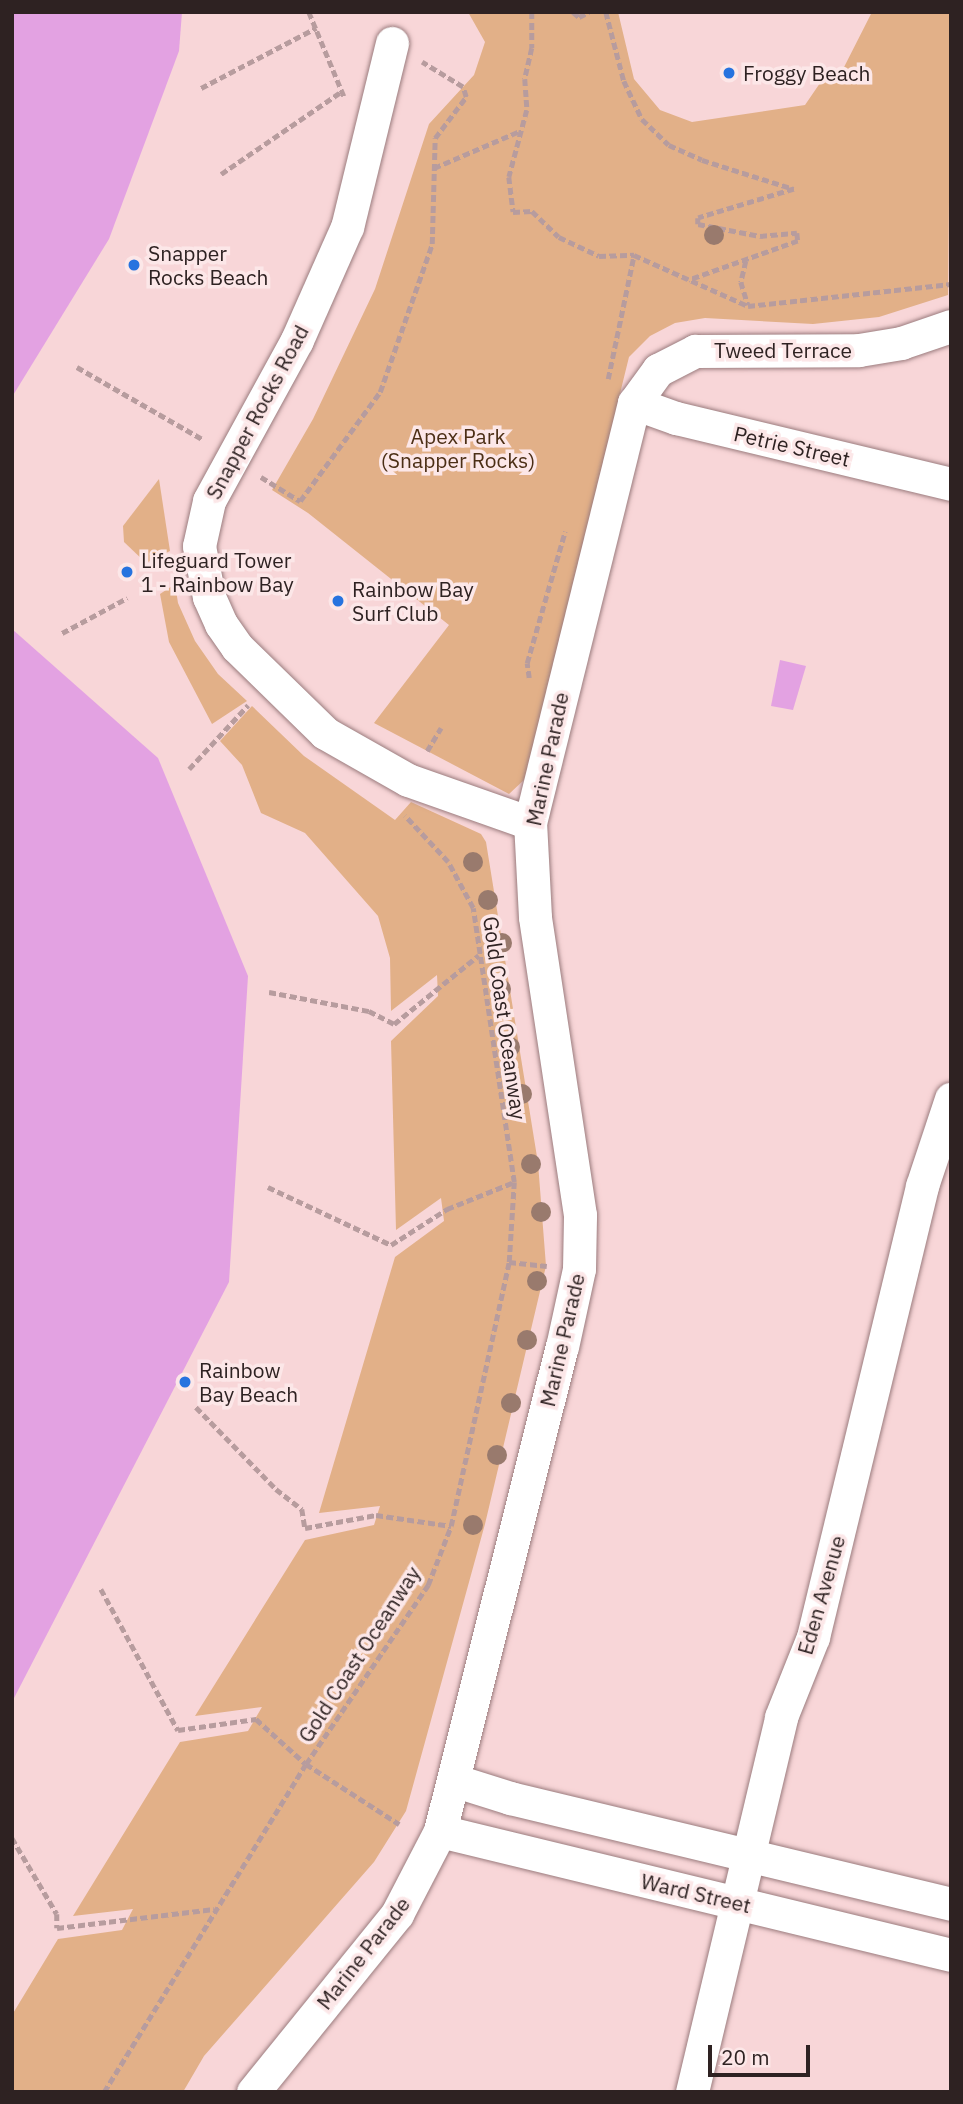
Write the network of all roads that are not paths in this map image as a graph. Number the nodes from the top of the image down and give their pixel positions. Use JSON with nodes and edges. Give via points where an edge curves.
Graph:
{"nodes":[{"id":1,"x":392,"y":43,"type":"road end"},
{"id":2,"x":951,"y":326,"type":"edge"},
{"id":3,"x":620,"y":395,"type":"junction"},
{"id":4,"x":951,"y":484,"type":"edge"},
{"id":5,"x":530,"y":823,"type":"junction"},
{"id":6,"x":951,"y":1099,"type":"edge"},
{"id":7,"x":456,"y":1780,"type":"junction"},
{"id":8,"x":440,"y":1831,"type":"junction"},
{"id":9,"x":747,"y":1857,"type":"junction"},
{"id":10,"x":736,"y":1902,"type":"junction"},
{"id":11,"x":951,"y":1905,"type":"edge"},
{"id":12,"x":951,"y":1955,"type":"edge"},
{"id":13,"x":253,"y":2092,"type":"edge"},
{"id":14,"x":692,"y":2092,"type":"edge"}],
"edges":[{"from":1,"to":5,"type":"street","name":"Snapper Rocks Road","via":[[347,227],[297,340],[209,501],[199,546],[209,597],[221,624],[237,647],[325,733],[408,780]]},
{"from":2,"to":3,"type":"street","name":"Tweed Terrace","via":[[919,338],[859,350],[695,351]]},
{"from":3,"to":4,"type":"street","name":"Petrie Street","via":[[676,418]]},
{"from":3,"to":5,"type":"street","name":"Marine Parade"},
{"from":5,"to":7,"type":"street","name":"Marine Parade","via":[[535,917],[580,1215],[579,1269]]},
{"from":6,"to":9,"type":"street","name":"Eden Avenue","via":[[922,1186],[813,1636],[781,1717]]},
{"from":7,"to":8,"type":"street","name":"Marine Parade"},
{"from":7,"to":9,"type":"street"},
{"from":8,"to":10,"type":"street","name":"Ward Street"},
{"from":8,"to":13,"type":"street","name":"Marine Parade","via":[[397,1914]]},
{"from":9,"to":10,"type":"street","name":"Eden Avenue"},
{"from":9,"to":11,"type":"street"},
{"from":10,"to":12,"type":"street","name":"Ward Street"},
{"from":10,"to":14,"type":"street","name":"Eden Avenue"}]}
